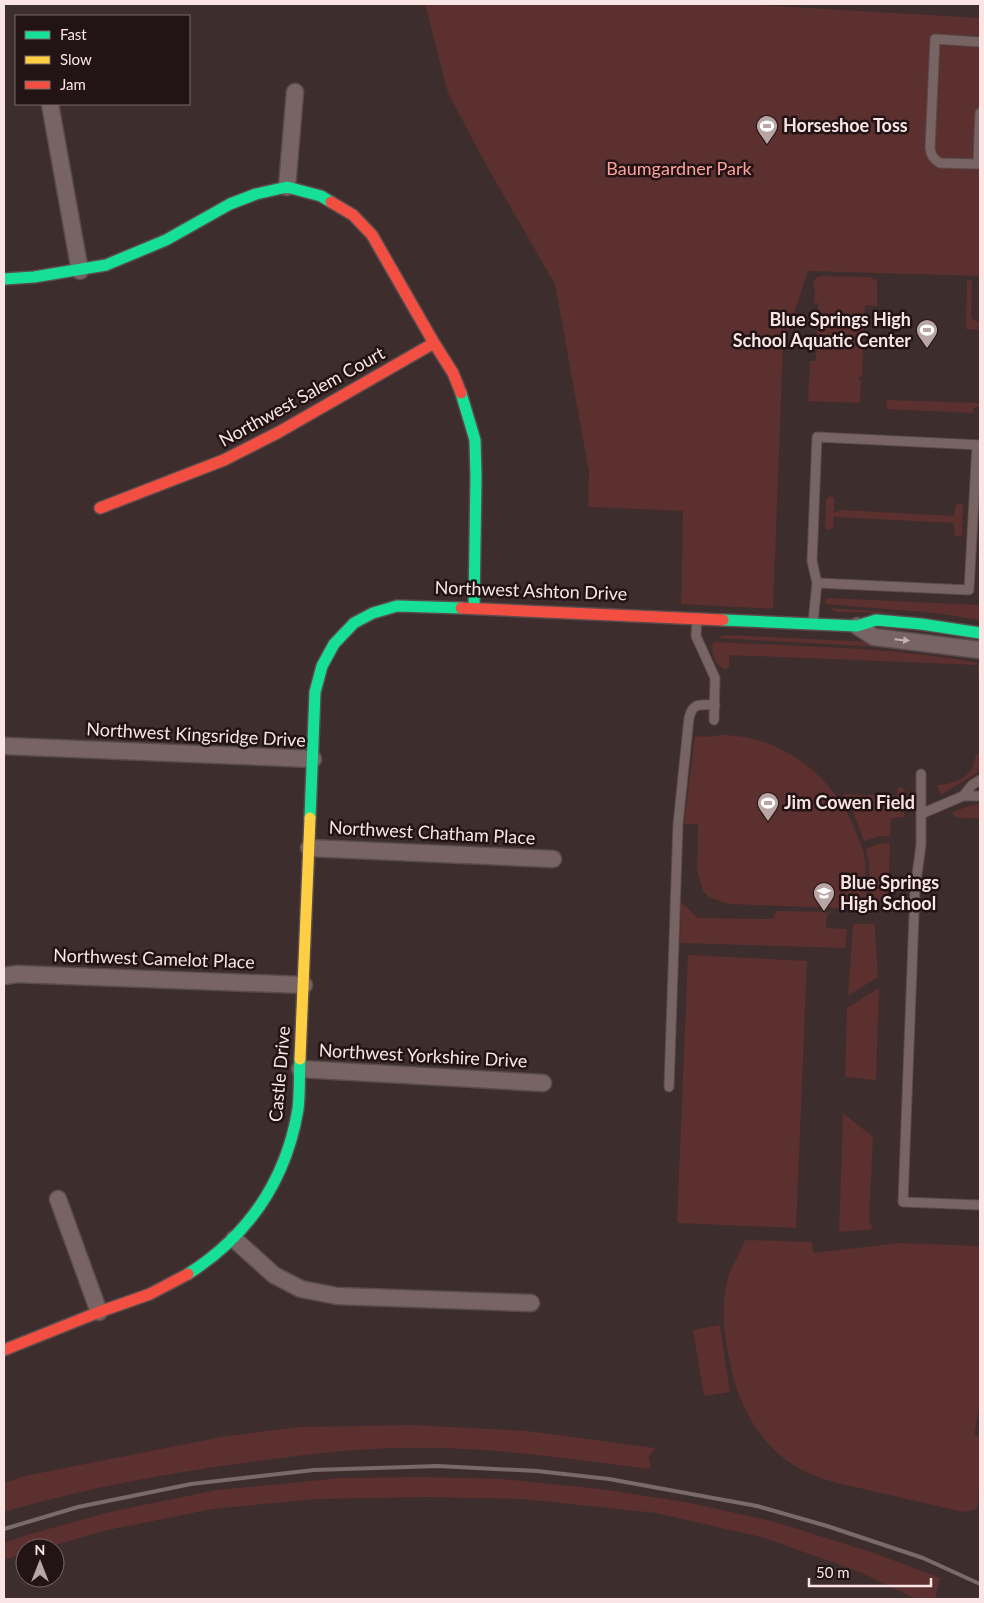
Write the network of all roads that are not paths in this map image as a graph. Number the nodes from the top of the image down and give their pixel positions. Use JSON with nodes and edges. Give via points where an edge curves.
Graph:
{"nodes":[{"id":1,"x":980,"y":42,"type":"edge"},
{"id":2,"x":295,"y":92,"type":"dead end"},
{"id":3,"x":50,"y":105,"type":"edge"},
{"id":4,"x":980,"y":113,"type":"edge"},
{"id":5,"x":287,"y":187,"type":"junction"},
{"id":6,"x":80,"y":271,"type":"junction"},
{"id":7,"x":4,"y":279,"type":"edge"},
{"id":8,"x":434,"y":344,"type":"junction"},
{"id":9,"x":978,"y":445,"type":"edge"},
{"id":10,"x":100,"y":508,"type":"dead end"},
{"id":11,"x":817,"y":583,"type":"junction"},
{"id":12,"x":474,"y":608,"type":"junction"},
{"id":13,"x":697,"y":618,"type":"junction"},
{"id":14,"x":813,"y":624,"type":"junction"},
{"id":15,"x":857,"y":626,"type":"junction"},
{"id":16,"x":980,"y":633,"type":"edge"},
{"id":17,"x":980,"y":650,"type":"edge"},
{"id":18,"x":715,"y":705,"type":"junction"},
{"id":19,"x":714,"y":720,"type":"dead end"},
{"id":20,"x":4,"y":746,"type":"edge"},
{"id":21,"x":313,"y":759,"type":"junction"},
{"id":22,"x":921,"y":774,"type":"dead end"},
{"id":23,"x":980,"y":780,"type":"edge"},
{"id":24,"x":963,"y":796,"type":"junction"},
{"id":25,"x":980,"y":796,"type":"edge"},
{"id":26,"x":921,"y":814,"type":"junction"},
{"id":27,"x":309,"y":848,"type":"junction"},
{"id":28,"x":553,"y":859,"type":"dead end"},
{"id":29,"x":4,"y":976,"type":"edge"},
{"id":30,"x":304,"y":985,"type":"junction"},
{"id":31,"x":300,"y":1069,"type":"junction"},
{"id":32,"x":543,"y":1083,"type":"dead end"},
{"id":33,"x":669,"y":1087,"type":"dead end"},
{"id":34,"x":58,"y":1199,"type":"dead end"},
{"id":35,"x":980,"y":1206,"type":"edge"},
{"id":36,"x":234,"y":1239,"type":"junction"},
{"id":37,"x":531,"y":1304,"type":"dead end"},
{"id":38,"x":99,"y":1312,"type":"junction"},
{"id":39,"x":4,"y":1350,"type":"edge"}],
"edges":[{"from":1,"to":4,"type":"lane","via":[[935,40],[930,148],[935,160],[940,163],[978,164]]},
{"from":2,"to":5,"type":"street"},
{"from":3,"to":6,"type":"street"},
{"from":5,"to":6,"type":"street","via":[[238,200],[166,240],[106,266]]},
{"from":5,"to":8,"type":"street","via":[[321,196],[354,214],[372,235]]},
{"from":6,"to":7,"type":"street"},
{"from":8,"to":10,"type":"street","name":"Northwest Salem Court","via":[[224,460]]},
{"from":8,"to":12,"type":"street","via":[[453,373],[475,440]]},
{"from":9,"to":11,"type":"lane","via":[[969,590]]},
{"from":9,"to":11,"type":"lane","via":[[817,437],[812,561]]},
{"from":11,"to":14,"type":"lane"},
{"from":12,"to":13,"type":"street","name":"Northwest Ashton Drive"},
{"from":12,"to":21,"type":"street","name":"Northwest Ashton Drive","via":[[397,606],[354,623],[334,644],[322,666],[315,692]]},
{"from":13,"to":14,"type":"street","name":"Northwest Ashton Drive"},
{"from":13,"to":18,"type":"lane","via":[[696,636],[715,678]]},
{"from":14,"to":15,"type":"street","name":"Northwest Ashton Drive"},
{"from":15,"to":16,"type":"street","name":"Northwest Ashton Drive","via":[[876,620]]},
{"from":15,"to":17,"type":"street","name":"Northwest Ashton Drive","one_way":true,"via":[[874,637]]},
{"from":18,"to":19,"type":"lane"},
{"from":18,"to":33,"type":"lane","via":[[696,706],[689,718],[678,824]]},
{"from":20,"to":21,"type":"street","name":"Northwest Kingsridge Drive"},
{"from":21,"to":27,"type":"street","name":"Northwest Kingsridge Drive"},
{"from":22,"to":26,"type":"lane"},
{"from":23,"to":24,"type":"lane"},
{"from":24,"to":25,"type":"lane"},
{"from":24,"to":26,"type":"lane"},
{"from":26,"to":35,"type":"lane","via":[[903,1202]]},
{"from":27,"to":28,"type":"street","name":"Northwest Chatham Place"},
{"from":27,"to":30,"type":"street","name":"Northwest Kingsridge Drive"},
{"from":29,"to":30,"type":"street","name":"Northwest Camelot Place"},
{"from":30,"to":31,"type":"street","name":"Castle Drive"},
{"from":31,"to":32,"type":"street","name":"Northwest Yorkshire Drive"},
{"from":31,"to":36,"type":"street","name":"Castle Drive","via":[[298,1107],[281,1170],[260,1208]]},
{"from":34,"to":38,"type":"street"},
{"from":36,"to":37,"type":"street","via":[[274,1275],[301,1289],[337,1296]]},
{"from":36,"to":38,"type":"street","name":"Castle Drive","via":[[202,1266],[166,1287]]},
{"from":38,"to":39,"type":"street","name":"Castle Drive"}]}
